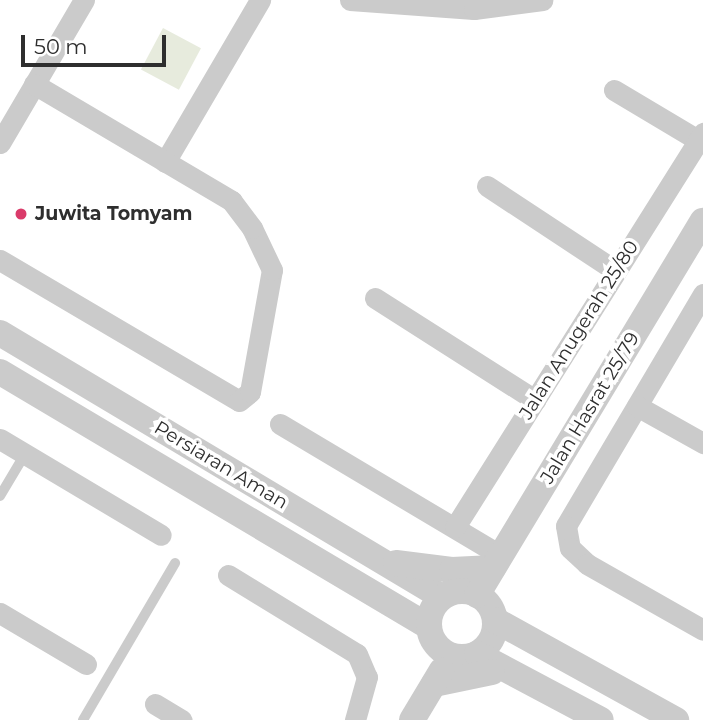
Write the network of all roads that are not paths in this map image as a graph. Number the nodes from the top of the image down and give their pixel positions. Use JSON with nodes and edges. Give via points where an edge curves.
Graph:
{"nodes":[{"id":1,"x":84,"y":0,"type":"edge"},
{"id":2,"x":260,"y":0,"type":"edge"},
{"id":3,"x":350,"y":0,"type":"edge"},
{"id":4,"x":542,"y":0,"type":"edge"},
{"id":5,"x":34,"y":84,"type":"junction"},
{"id":6,"x":614,"y":90,"type":"dead end"},
{"id":7,"x":701,"y":136,"type":"edge"},
{"id":8,"x":0,"y":143,"type":"edge"},
{"id":9,"x":166,"y":162,"type":"junction"},
{"id":10,"x":487,"y":186,"type":"dead end"},
{"id":11,"x":703,"y":221,"type":"edge"},
{"id":12,"x":0,"y":260,"type":"edge"},
{"id":13,"x":616,"y":271,"type":"junction"},
{"id":14,"x":703,"y":294,"type":"edge"},
{"id":15,"x":375,"y":298,"type":"dead end"},
{"id":16,"x":0,"y":333,"type":"edge"},
{"id":17,"x":0,"y":372,"type":"edge"},
{"id":18,"x":80,"y":381,"type":"junction"},
{"id":19,"x":535,"y":400,"type":"junction"},
{"id":20,"x":637,"y":406,"type":"junction"},
{"id":21,"x":64,"y":410,"type":"junction"},
{"id":22,"x":280,"y":424,"type":"dead end"},
{"id":23,"x":0,"y":439,"type":"edge"},
{"id":24,"x":703,"y":443,"type":"edge"},
{"id":25,"x":25,"y":454,"type":"junction"},
{"id":26,"x":0,"y":496,"type":"edge"},
{"id":27,"x":455,"y":527,"type":"junction"},
{"id":28,"x":161,"y":535,"type":"dead end"},
{"id":29,"x":380,"y":560,"type":"junction"},
{"id":30,"x":497,"y":562,"type":"junction"},
{"id":31,"x":175,"y":563,"type":"dead end"},
{"id":32,"x":228,"y":575,"type":"dead end"},
{"id":33,"x":477,"y":595,"type":"junction"},
{"id":34,"x":442,"y":597,"type":"junction"},
{"id":35,"x":0,"y":613,"type":"edge"},
{"id":36,"x":495,"y":620,"type":"junction"},
{"id":37,"x":429,"y":627,"type":"junction"},
{"id":38,"x":703,"y":630,"type":"edge"},
{"id":39,"x":477,"y":654,"type":"junction"},
{"id":40,"x":450,"y":656,"type":"junction"},
{"id":41,"x":86,"y":664,"type":"dead end"},
{"id":42,"x":512,"y":673,"type":"junction"},
{"id":43,"x":434,"y":684,"type":"junction"},
{"id":44,"x":617,"y":687,"type":"junction"},
{"id":45,"x":155,"y":704,"type":"dead end"},
{"id":46,"x":83,"y":720,"type":"edge"},
{"id":47,"x":182,"y":720,"type":"edge"},
{"id":48,"x":355,"y":720,"type":"edge"},
{"id":49,"x":412,"y":720,"type":"edge"},
{"id":50,"x":602,"y":720,"type":"edge"},
{"id":51,"x":676,"y":720,"type":"edge"}],
"edges":[{"from":1,"to":5,"type":"street"},
{"from":2,"to":9,"type":"street"},
{"from":3,"to":4,"type":"street","via":[[474,9]]},
{"from":5,"to":8,"type":"street"},
{"from":5,"to":9,"type":"street"},
{"from":6,"to":7,"type":"street"},
{"from":7,"to":13,"type":"street","name":"Jalan Anugerah 25/80"},
{"from":9,"to":12,"type":"street","via":[[232,201],[272,270],[250,392],[239,401]]},
{"from":10,"to":13,"type":"street"},
{"from":11,"to":30,"type":"street","name":"Jalan Hasrat 25/79"},
{"from":13,"to":19,"type":"street","name":"Jalan Anugerah 25/80"},
{"from":14,"to":20,"type":"street"},
{"from":15,"to":19,"type":"street"},
{"from":16,"to":18,"type":"street","name":"Persiaran Aman"},
{"from":17,"to":21,"type":"street","name":"Persiaran Aman"},
{"from":18,"to":21,"type":"street"},
{"from":18,"to":29,"type":"street","name":"Persiaran Aman"},
{"from":19,"to":27,"type":"street","name":"Jalan Anugerah 25/80"},
{"from":20,"to":24,"type":"street"},
{"from":20,"to":38,"type":"street","via":[[566,526],[570,548],[587,564]]},
{"from":21,"to":37,"type":"street","name":"Persiaran Aman"},
{"from":22,"to":27,"type":"street"},
{"from":23,"to":25,"type":"street"},
{"from":25,"to":26,"type":"lane"},
{"from":25,"to":28,"type":"street"},
{"from":27,"to":30,"type":"street"},
{"from":29,"to":30,"type":"street","via":[[419,568]]},
{"from":29,"to":34,"type":"street","name":"Persiaran Aman"},
{"from":30,"to":33,"type":"street","name":"Jalan Hasrat 25/79"},
{"from":31,"to":46,"type":"lane"},
{"from":32,"to":48,"type":"street","via":[[357,654],[367,677]]},
{"from":33,"to":34,"type":"street","via":[[459,591]]},
{"from":33,"to":36,"type":"street"},
{"from":34,"to":37,"type":"street","via":[[434,605]]},
{"from":35,"to":41,"type":"street"},
{"from":36,"to":39,"type":"street","via":[[491,640]]},
{"from":36,"to":44,"type":"street"},
{"from":37,"to":40,"type":"street","via":[[435,644]]},
{"from":39,"to":40,"type":"street"},
{"from":39,"to":42,"type":"street"},
{"from":40,"to":43,"type":"street"},
{"from":42,"to":43,"type":"street","via":[[484,671]]},
{"from":42,"to":50,"type":"street"},
{"from":43,"to":49,"type":"street"},
{"from":44,"to":50,"type":"street","via":[[600,684],[590,692]]},
{"from":44,"to":51,"type":"street"},
{"from":45,"to":47,"type":"street"}]}
